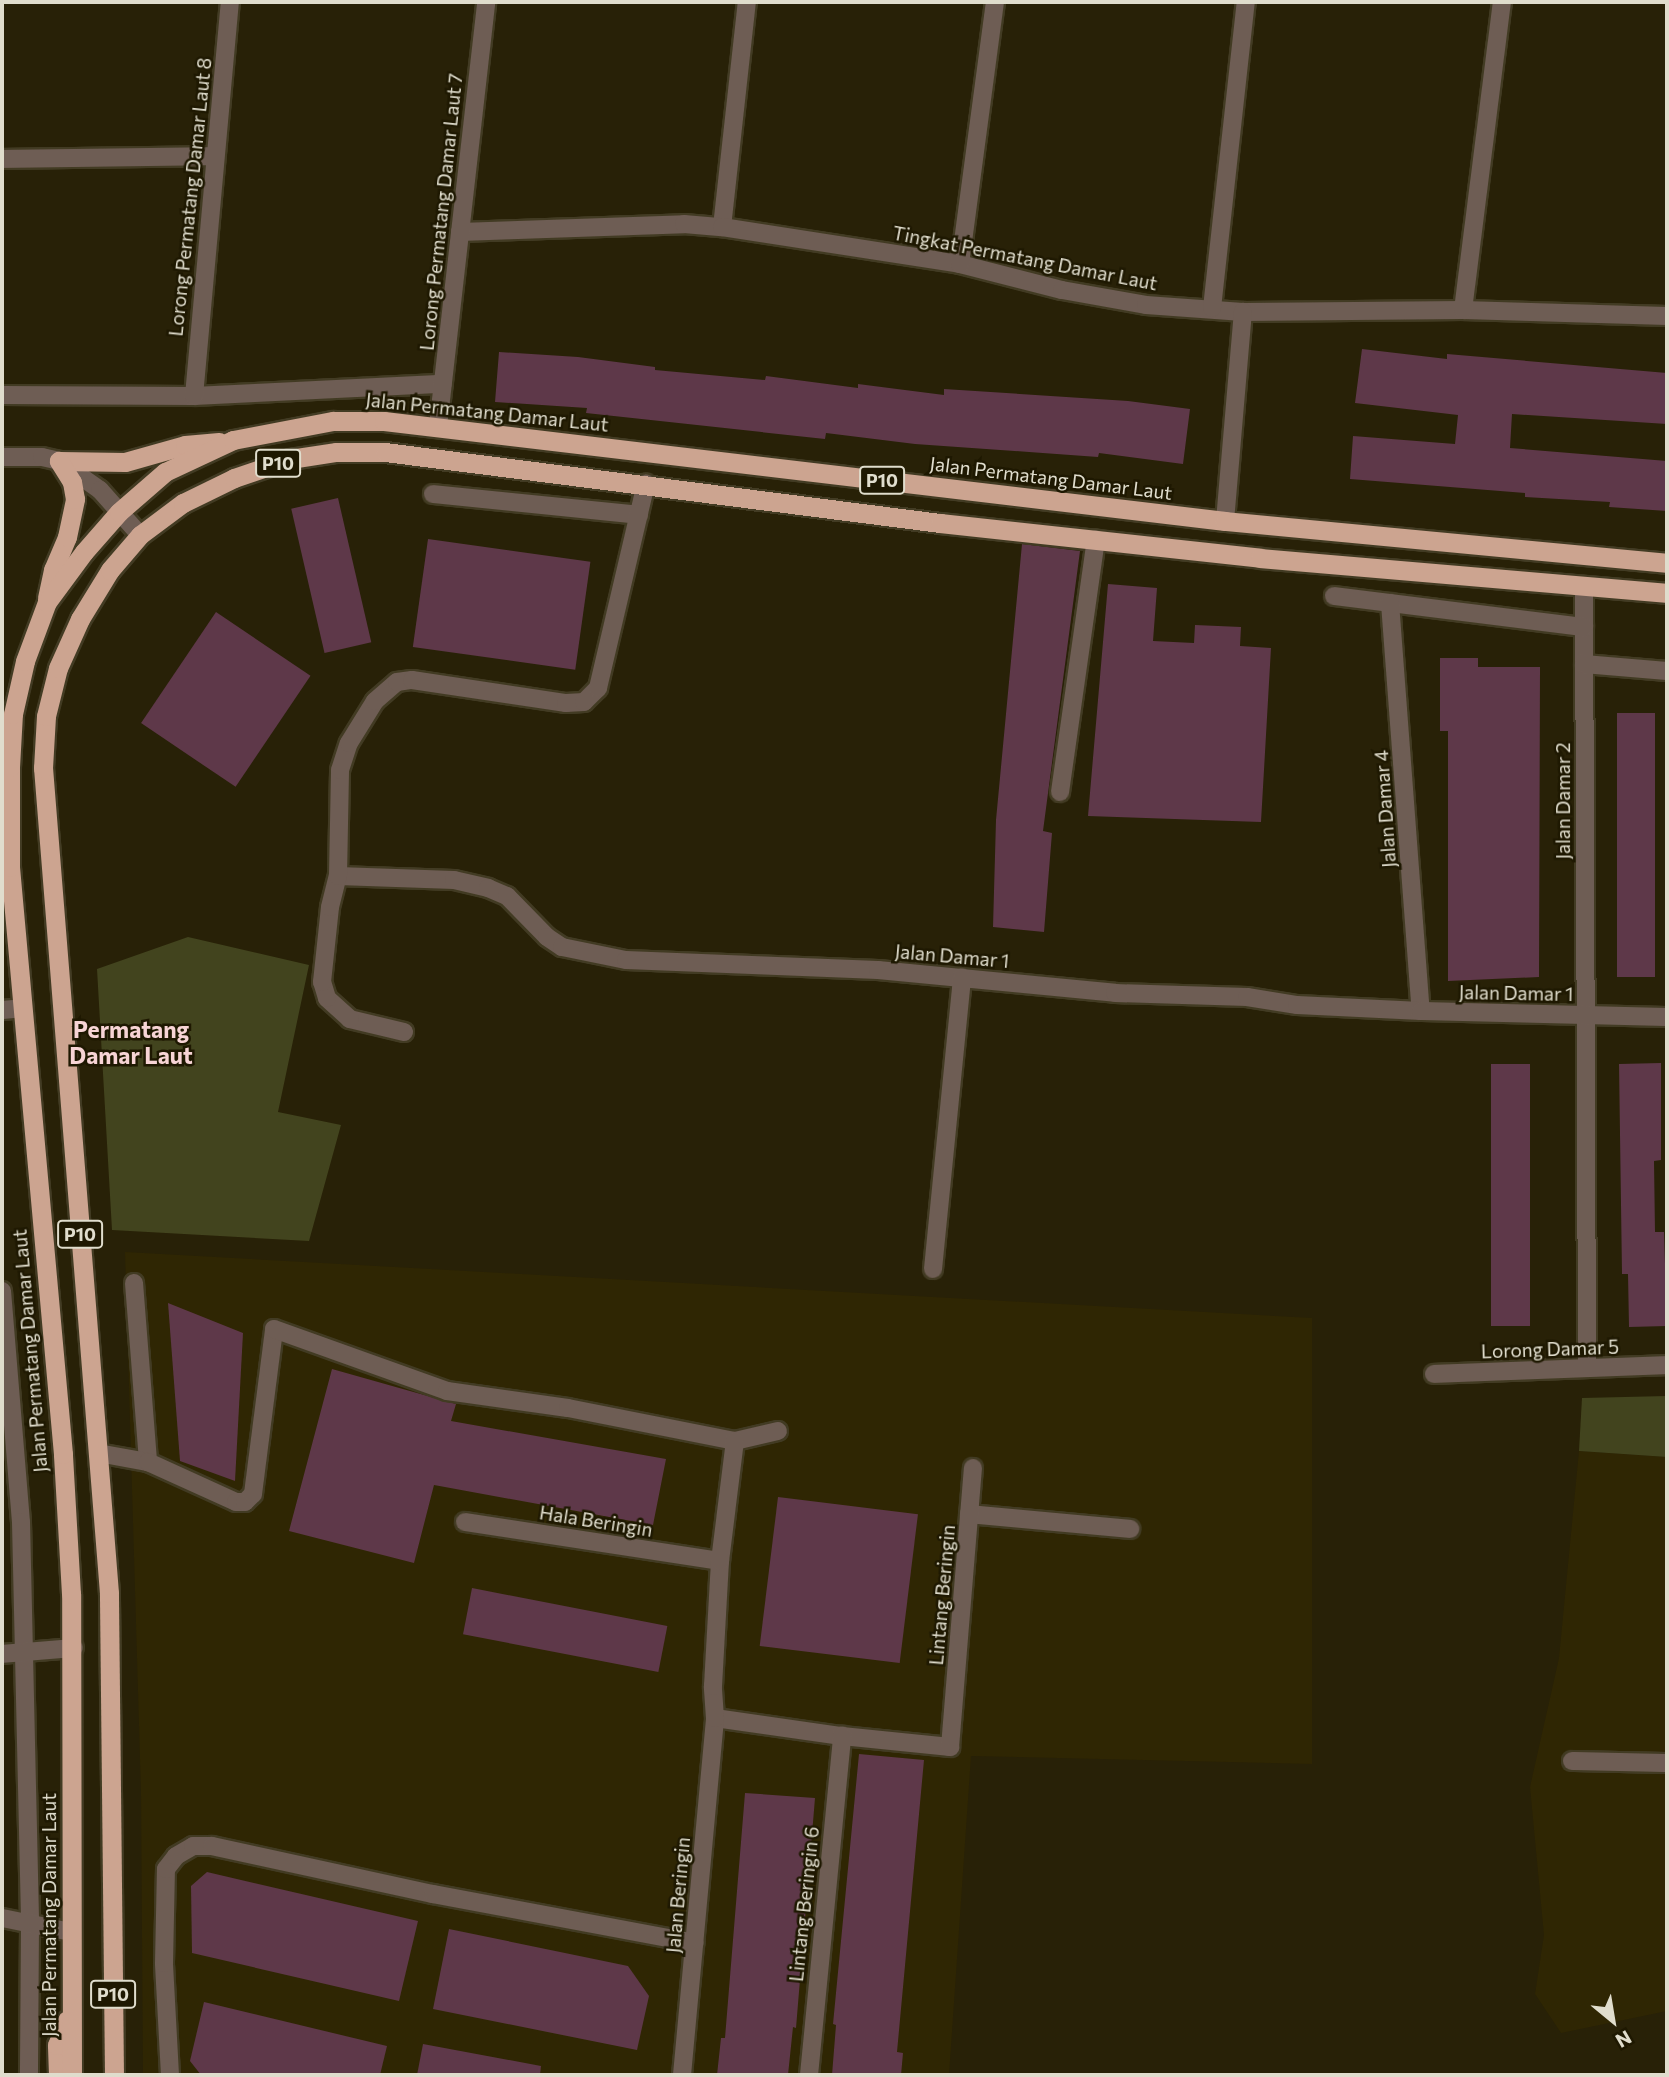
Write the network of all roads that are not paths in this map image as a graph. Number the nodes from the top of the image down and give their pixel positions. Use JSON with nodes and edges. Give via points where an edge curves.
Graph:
{"nodes":[{"id":1,"x":230,"y":2,"type":"edge"},
{"id":2,"x":486,"y":2,"type":"edge"},
{"id":3,"x":747,"y":2,"type":"edge"},
{"id":4,"x":995,"y":2,"type":"edge"},
{"id":5,"x":1246,"y":2,"type":"edge"},
{"id":6,"x":1502,"y":2,"type":"edge"},
{"id":7,"x":215,"y":156,"type":"junction"},
{"id":8,"x":2,"y":159,"type":"edge"},
{"id":9,"x":722,"y":227,"type":"junction"},
{"id":10,"x":460,"y":232,"type":"junction"},
{"id":11,"x":960,"y":264,"type":"junction"},
{"id":12,"x":1212,"y":308,"type":"junction"},
{"id":13,"x":1463,"y":310,"type":"junction"},
{"id":14,"x":1243,"y":312,"type":"junction"},
{"id":15,"x":1667,"y":316,"type":"edge"},
{"id":16,"x":443,"y":383,"type":"junction"},
{"id":17,"x":2,"y":395,"type":"edge"},
{"id":18,"x":194,"y":396,"type":"junction"},
{"id":19,"x":438,"y":426,"type":"junction"},
{"id":20,"x":233,"y":440,"type":"junction"},
{"id":21,"x":2,"y":457,"type":"edge"},
{"id":22,"x":59,"y":461,"type":"junction"},
{"id":23,"x":646,"y":484,"type":"junction"},
{"id":24,"x":433,"y":494,"type":"dead end"},
{"id":25,"x":119,"y":512,"type":"junction"},
{"id":26,"x":639,"y":515,"type":"junction"},
{"id":27,"x":1225,"y":522,"type":"junction"},
{"id":28,"x":140,"y":535,"type":"junction"},
{"id":29,"x":1096,"y":540,"type":"junction"},
{"id":30,"x":1667,"y":563,"type":"edge"},
{"id":31,"x":1584,"y":586,"type":"junction"},
{"id":32,"x":1667,"y":593,"type":"edge"},
{"id":33,"x":1334,"y":597,"type":"dead end"},
{"id":34,"x":47,"y":602,"type":"junction"},
{"id":35,"x":1390,"y":603,"type":"junction"},
{"id":36,"x":1584,"y":627,"type":"junction"},
{"id":37,"x":1584,"y":664,"type":"junction"},
{"id":38,"x":1667,"y":671,"type":"edge"},
{"id":39,"x":1060,"y":792,"type":"dead end"},
{"id":40,"x":6,"y":867,"type":"edge"},
{"id":41,"x":338,"y":876,"type":"junction"},
{"id":42,"x":962,"y":977,"type":"junction"},
{"id":43,"x":23,"y":1008,"type":"junction"},
{"id":44,"x":2,"y":1010,"type":"edge"},
{"id":45,"x":1421,"y":1012,"type":"junction"},
{"id":46,"x":1585,"y":1015,"type":"junction"},
{"id":47,"x":1667,"y":1017,"type":"edge"},
{"id":48,"x":404,"y":1032,"type":"dead end"},
{"id":49,"x":933,"y":1269,"type":"dead end"},
{"id":50,"x":135,"y":1283,"type":"dead end"},
{"id":51,"x":2,"y":1291,"type":"edge"},
{"id":52,"x":1667,"y":1365,"type":"edge"},
{"id":53,"x":1587,"y":1368,"type":"junction"},
{"id":54,"x":1434,"y":1374,"type":"dead end"},
{"id":55,"x":7,"y":1409,"type":"edge"},
{"id":56,"x":778,"y":1431,"type":"dead end"},
{"id":57,"x":735,"y":1441,"type":"junction"},
{"id":58,"x":98,"y":1453,"type":"junction"},
{"id":59,"x":148,"y":1462,"type":"junction"},
{"id":60,"x":973,"y":1468,"type":"dead end"},
{"id":61,"x":969,"y":1514,"type":"junction"},
{"id":62,"x":465,"y":1522,"type":"dead end"},
{"id":63,"x":1130,"y":1529,"type":"dead end"},
{"id":64,"x":720,"y":1561,"type":"junction"},
{"id":65,"x":74,"y":1648,"type":"junction"},
{"id":66,"x":24,"y":1651,"type":"junction"},
{"id":67,"x":2,"y":1654,"type":"edge"},
{"id":68,"x":715,"y":1718,"type":"junction"},
{"id":69,"x":842,"y":1736,"type":"junction"},
{"id":70,"x":1572,"y":1761,"type":"dead end"},
{"id":71,"x":1667,"y":1763,"type":"edge"},
{"id":72,"x":2,"y":1918,"type":"edge"},
{"id":73,"x":30,"y":1925,"type":"junction"},
{"id":74,"x":71,"y":1932,"type":"junction"},
{"id":75,"x":694,"y":1943,"type":"junction"},
{"id":76,"x":72,"y":2009,"type":"junction"},
{"id":77,"x":29,"y":2075,"type":"edge"},
{"id":78,"x":58,"y":2075,"type":"edge"},
{"id":79,"x":72,"y":2075,"type":"edge"},
{"id":80,"x":114,"y":2075,"type":"edge"},
{"id":81,"x":170,"y":2075,"type":"edge"},
{"id":82,"x":682,"y":2075,"type":"edge"},
{"id":83,"x":809,"y":2075,"type":"edge"}],
"edges":[{"from":1,"to":7,"type":"street","name":"Lorong Permatang Damar Laut 8"},
{"from":2,"to":10,"type":"street","name":"Lorong Permatang Damar Laut 7"},
{"from":3,"to":9,"type":"street"},
{"from":4,"to":11,"type":"street"},
{"from":5,"to":12,"type":"street"},
{"from":6,"to":13,"type":"street"},
{"from":7,"to":8,"type":"street"},
{"from":7,"to":18,"type":"street","name":"Lorong Permatang Damar Laut 8"},
{"from":9,"to":10,"type":"street","name":"Tingkat Permatang Damar Laut","via":[[684,224]]},
{"from":9,"to":11,"type":"street","name":"Tingkat Permatang Damar Laut"},
{"from":10,"to":16,"type":"street","name":"Lorong Permatang Damar Laut 7"},
{"from":11,"to":12,"type":"street","name":"Tingkat Permatang Damar Laut","via":[[1146,305]]},
{"from":12,"to":14,"type":"street","name":"Tingkat Permatang Damar Laut"},
{"from":13,"to":14,"type":"street","name":"Tingkat Permatang Damar Laut"},
{"from":13,"to":15,"type":"street","name":"Tingkat Permatang Damar Laut"},
{"from":14,"to":27,"type":"street"},
{"from":16,"to":18,"type":"street"},
{"from":16,"to":19,"type":"street","name":"Lorong Permatang Damar Laut 7"},
{"from":17,"to":18,"type":"street"},
{"from":19,"to":20,"type":"highway","name":"Jalan Permatang Damar Laut","number":"P10","via":[[333,421]]},
{"from":19,"to":27,"type":"highway","name":"Jalan Permatang Damar Laut","number":"P10"},
{"from":20,"to":22,"type":"highway","via":[[185,445],[125,462]]},
{"from":20,"to":25,"type":"highway","name":"Jalan Permatang Damar Laut","number":"P10","via":[[165,472]]},
{"from":21,"to":22,"type":"street"},
{"from":22,"to":25,"type":"street","via":[[100,490]]},
{"from":22,"to":34,"type":"highway","via":[[72,482],[75,499],[67,537],[52,570]]},
{"from":23,"to":26,"type":"street"},
{"from":23,"to":28,"type":"highway","number":"P10","via":[[385,452],[336,452],[290,459],[234,478],[183,503]]},
{"from":23,"to":29,"type":"highway","number":"P10"},
{"from":24,"to":26,"type":"street"},
{"from":25,"to":28,"type":"street"},
{"from":25,"to":34,"type":"highway","name":"Jalan Permatang Damar Laut","number":"P10"},
{"from":26,"to":41,"type":"street","via":[[598,688],[584,702],[412,680],[385,690],[349,743],[340,770]]},
{"from":27,"to":30,"type":"highway","name":"Jalan Permatang Damar Laut","number":"P10"},
{"from":28,"to":58,"type":"highway","number":"P10","via":[[110,570],[58,668],[46,716],[43,768]]},
{"from":29,"to":31,"type":"highway","number":"P10"},
{"from":29,"to":39,"type":"street"},
{"from":31,"to":32,"type":"highway","number":"P10"},
{"from":31,"to":36,"type":"street","name":"Jalan Damar 2"},
{"from":33,"to":35,"type":"street"},
{"from":34,"to":40,"type":"highway","name":"Jalan Permatang Damar Laut","number":"P10","via":[[30,644],[13,713]]},
{"from":35,"to":36,"type":"street"},
{"from":35,"to":45,"type":"street","name":"Jalan Damar 4"},
{"from":36,"to":37,"type":"street","name":"Jalan Damar 2"},
{"from":37,"to":38,"type":"street"},
{"from":37,"to":46,"type":"street","name":"Jalan Damar 2"},
{"from":40,"to":43,"type":"highway","name":"Jalan Permatang Damar Laut","number":"P10"},
{"from":41,"to":42,"type":"street","name":"Jalan Damar 1","via":[[454,880],[488,888],[507,896],[562,947],[588,954],[626,960]]},
{"from":41,"to":48,"type":"street","via":[[322,982],[327,998],[349,1019]]},
{"from":42,"to":45,"type":"street","name":"Jalan Damar 1","via":[[1115,993],[1247,997],[1297,1005]]},
{"from":42,"to":49,"type":"street"},
{"from":43,"to":44,"type":"street"},
{"from":43,"to":65,"type":"highway","name":"Jalan Permatang Damar Laut","number":"P10","via":[[63,1454]]},
{"from":45,"to":46,"type":"street","name":"Jalan Damar 1"},
{"from":46,"to":47,"type":"street","name":"Jalan Damar 1"},
{"from":46,"to":53,"type":"street","name":"Jalan Damar 1"},
{"from":50,"to":59,"type":"street"},
{"from":51,"to":55,"type":"street"},
{"from":52,"to":53,"type":"street","name":"Lorong Damar 5"},
{"from":53,"to":54,"type":"street","name":"Lorong Damar 5"},
{"from":55,"to":66,"type":"street","via":[[21,1522]]},
{"from":56,"to":57,"type":"street"},
{"from":57,"to":59,"type":"street","via":[[568,1408],[447,1391],[274,1329],[253,1494],[245,1502],[236,1502]]},
{"from":57,"to":64,"type":"street","name":"Jalan Beringin"},
{"from":58,"to":59,"type":"street"},
{"from":58,"to":80,"type":"highway","number":"P10","via":[[109,1606]]},
{"from":60,"to":61,"type":"street","name":"Lintang Beringin"},
{"from":61,"to":63,"type":"street"},
{"from":61,"to":69,"type":"street","name":"Lintang Beringin","via":[[950,1747]]},
{"from":62,"to":64,"type":"street","name":"Hala Beringin"},
{"from":64,"to":68,"type":"street","name":"Jalan Beringin"},
{"from":65,"to":66,"type":"street"},
{"from":65,"to":74,"type":"highway","name":"Jalan Permatang Damar Laut","number":"P10"},
{"from":66,"to":67,"type":"street"},
{"from":66,"to":73,"type":"street"},
{"from":68,"to":69,"type":"street"},
{"from":68,"to":75,"type":"street","name":"Jalan Beringin"},
{"from":69,"to":83,"type":"street","name":"Lintang Beringin 6"},
{"from":70,"to":71,"type":"street"},
{"from":72,"to":73,"type":"street"},
{"from":73,"to":74,"type":"street"},
{"from":73,"to":77,"type":"street"},
{"from":74,"to":76,"type":"highway","name":"Jalan Permatang Damar Laut","number":"P10"},
{"from":75,"to":81,"type":"street","via":[[212,1846],[193,1846],[166,1869],[164,1963]]},
{"from":75,"to":82,"type":"street","name":"Jalan Beringin"},
{"from":76,"to":78,"type":"highway","via":[[57,2045]]},
{"from":76,"to":79,"type":"highway","name":"Jalan Permatang Damar Laut","number":"P10"}]}
